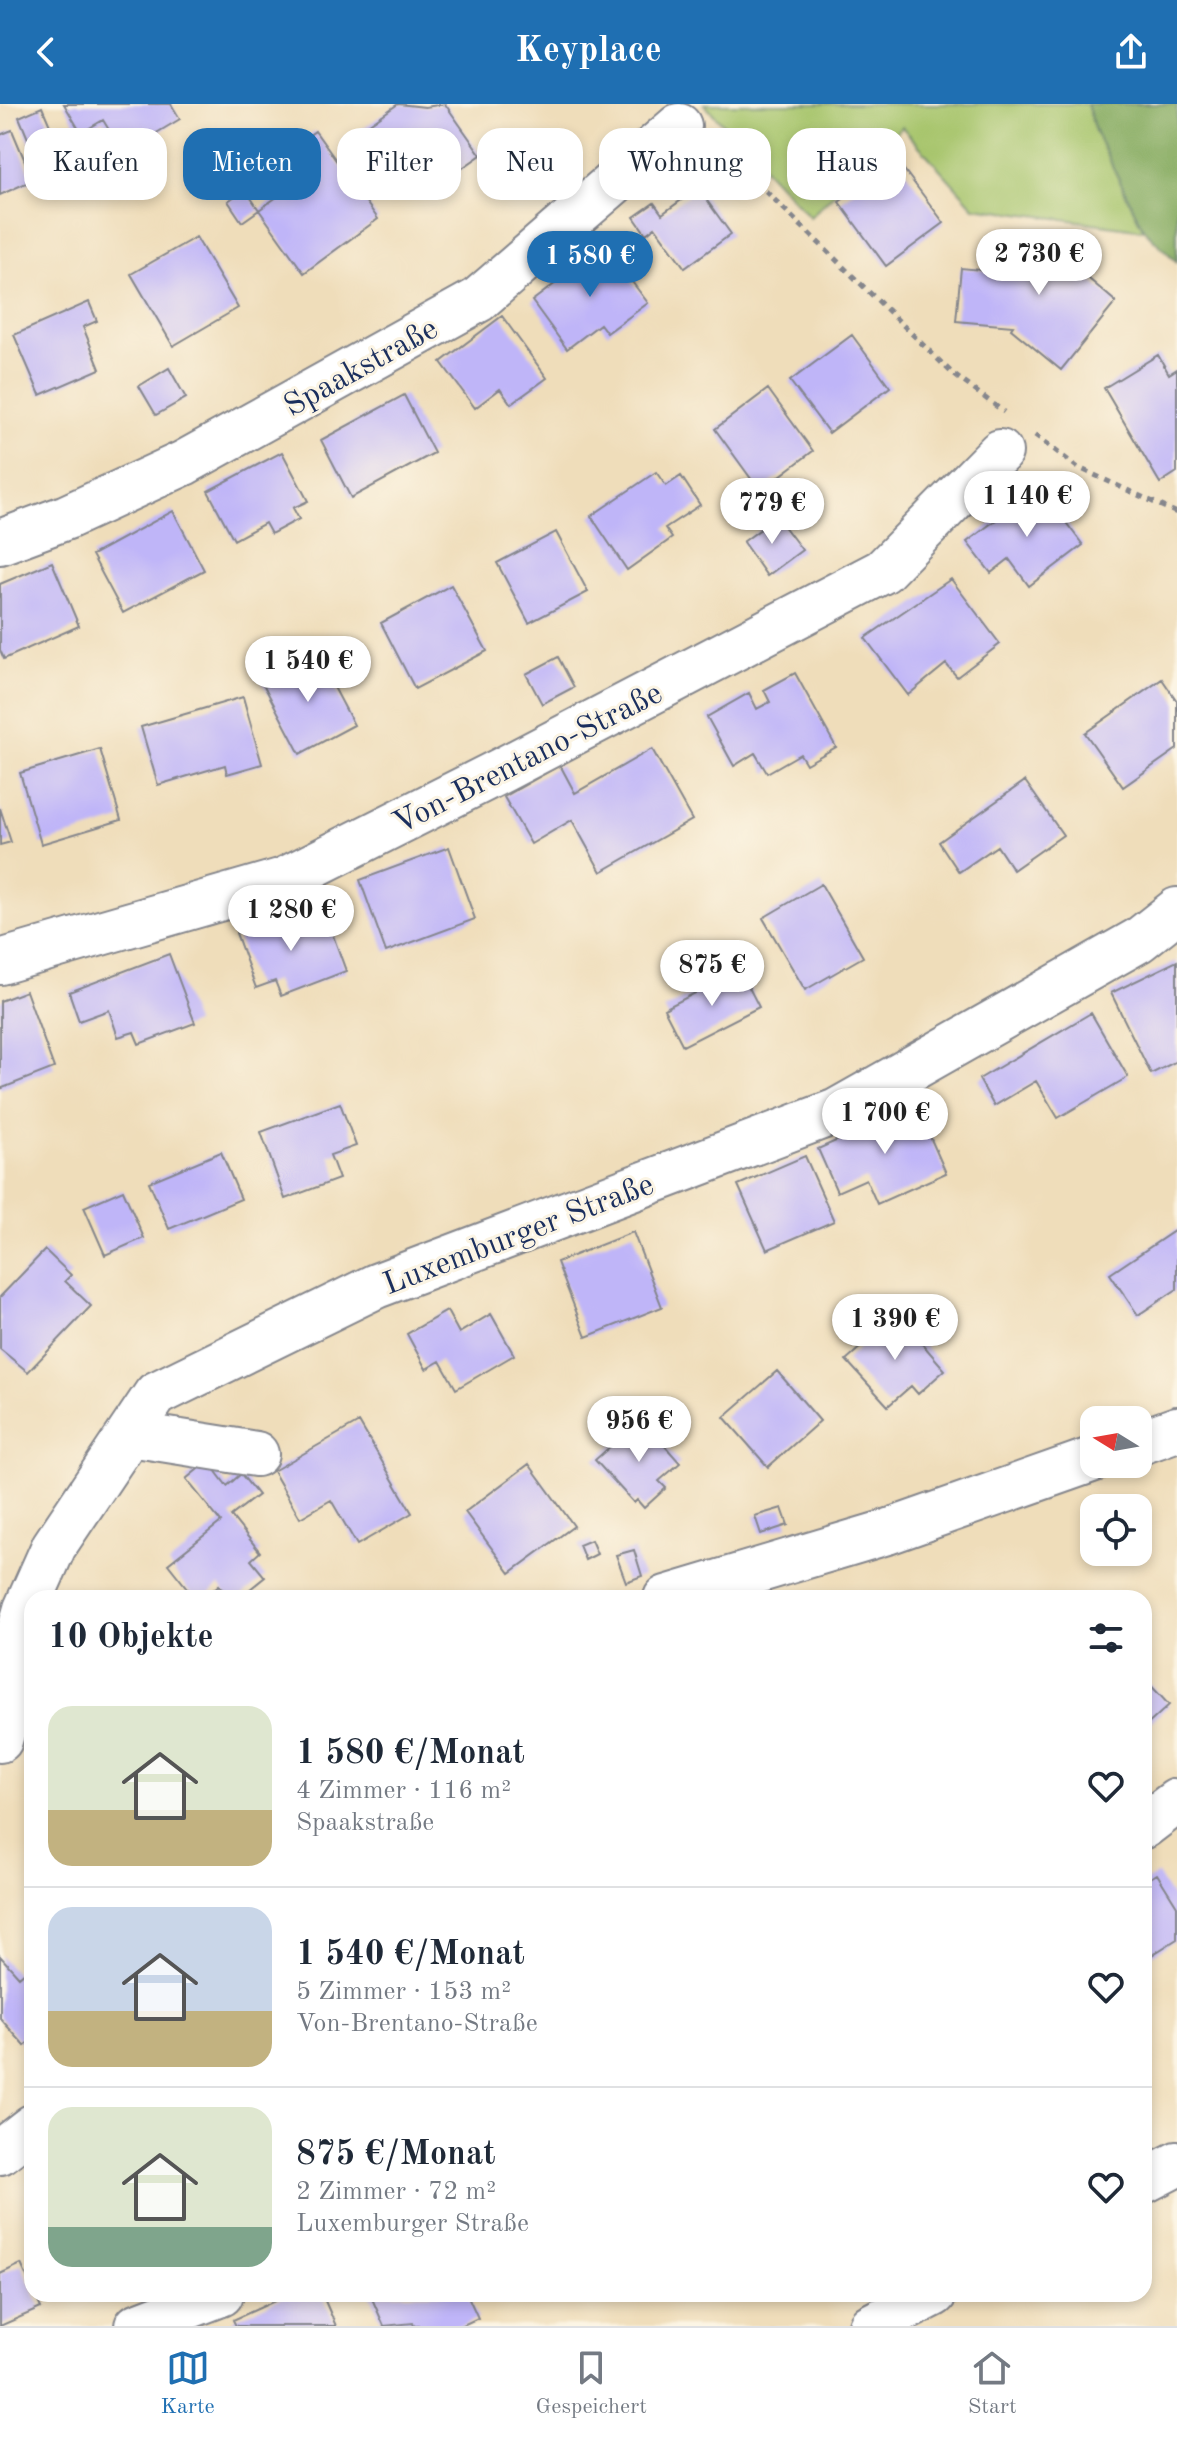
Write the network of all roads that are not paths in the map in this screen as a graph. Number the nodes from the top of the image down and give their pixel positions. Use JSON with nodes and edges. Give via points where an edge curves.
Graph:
{"nodes":[{"id":1,"x":679,"y":126,"type":"road end"},
{"id":2,"x":1011,"y":431,"type":"road end"},
{"id":3,"x":0,"y":542,"type":"edge"},
{"id":4,"x":1177,"y":910,"type":"edge"},
{"id":5,"x":0,"y":962,"type":"edge"},
{"id":6,"x":1177,"y":1429,"type":"edge"},
{"id":7,"x":130,"y":1434,"type":"junction"},
{"id":8,"x":1152,"y":1438,"type":"edge"},
{"id":9,"x":256,"y":1454,"type":"dead end"},
{"id":10,"x":1080,"y":1464,"type":"edge"},
{"id":11,"x":34,"y":1590,"type":"edge"},
{"id":12,"x":693,"y":1590,"type":"edge"},
{"id":13,"x":24,"y":1616,"type":"edge"},
{"id":14,"x":14,"y":1694,"type":"edge"},
{"id":15,"x":0,"y":1740,"type":"edge"},
{"id":16,"x":1177,"y":1801,"type":"edge"},
{"id":17,"x":1152,"y":1820,"type":"edge"},
{"id":18,"x":24,"y":2133,"type":"edge"},
{"id":19,"x":0,"y":2152,"type":"edge"},
{"id":20,"x":1177,"y":2164,"type":"edge"},
{"id":21,"x":1152,"y":2177,"type":"edge"},
{"id":22,"x":200,"y":2302,"type":"edge"},
{"id":23,"x":918,"y":2302,"type":"edge"},
{"id":24,"x":137,"y":2326,"type":"edge"},
{"id":25,"x":871,"y":2326,"type":"edge"}],
"edges":[{"from":1,"to":3,"type":"street","name":"Spaakstraße","via":[[478,300],[184,463]]},
{"from":2,"to":5,"type":"street","name":"Von-Brentano-Straße","via":[[883,571],[284,880]]},
{"from":4,"to":7,"type":"street","name":"Luxemburger Straße","via":[[1139,940],[837,1111],[376,1286],[156,1394]]},
{"from":6,"to":8,"type":"street"},
{"from":7,"to":9,"type":"street"},
{"from":7,"to":11,"type":"street","name":"Luxemburger Straße","via":[[54,1546]]},
{"from":10,"to":12,"type":"street","via":[[887,1532]]},
{"from":13,"to":14,"type":"street","name":"Luxemburger Straße","via":[[14,1650]]},
{"from":14,"to":15,"type":"street","name":"Luxemburger Straße"},
{"from":16,"to":17,"type":"street"},
{"from":18,"to":19,"type":"street"},
{"from":20,"to":21,"type":"street"},
{"from":22,"to":24,"type":"street"},
{"from":23,"to":25,"type":"street"}]}
